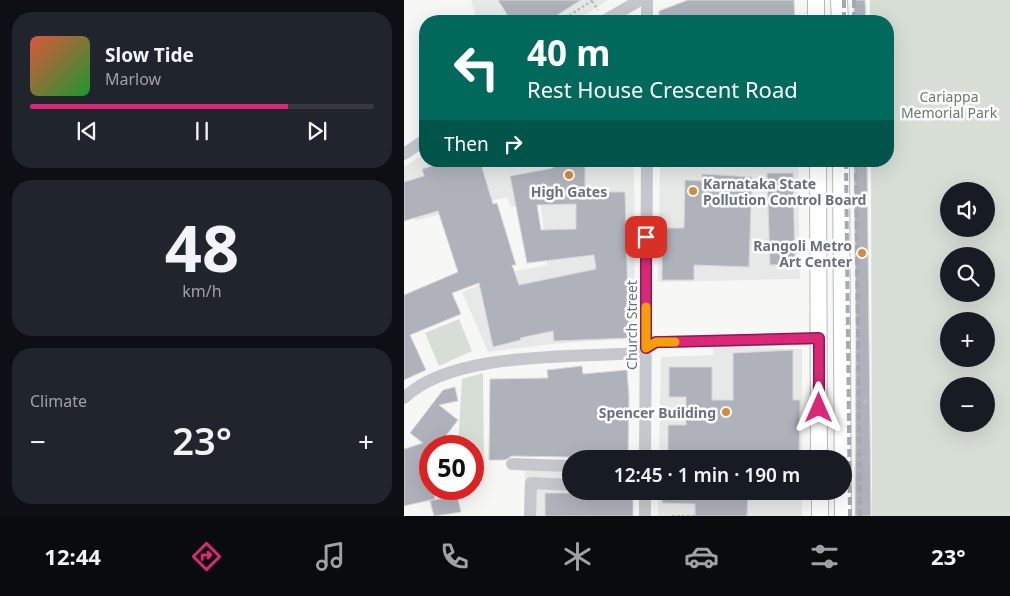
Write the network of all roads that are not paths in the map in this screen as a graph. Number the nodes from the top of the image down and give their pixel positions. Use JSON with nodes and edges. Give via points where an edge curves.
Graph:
{"nodes":[{"id":1,"x":640,"y":0,"type":"edge"},
{"id":2,"x":647,"y":0,"type":"edge"},
{"id":3,"x":816,"y":0,"type":"edge"},
{"id":4,"x":839,"y":0,"type":"edge"},
{"id":5,"x":606,"y":15,"type":"edge"},
{"id":6,"x":647,"y":15,"type":"edge"},
{"id":7,"x":816,"y":15,"type":"edge"},
{"id":8,"x":840,"y":15,"type":"edge"},
{"id":9,"x":419,"y":144,"type":"edge"},
{"id":10,"x":404,"y":154,"type":"edge"},
{"id":11,"x":647,"y":167,"type":"edge"},
{"id":12,"x":818,"y":167,"type":"edge"},
{"id":13,"x":841,"y":167,"type":"edge"},
{"id":14,"x":819,"y":338,"type":"junction"},
{"id":15,"x":646,"y":348,"type":"junction"},
{"id":16,"x":404,"y":398,"type":"edge"},
{"id":17,"x":645,"y":450,"type":"edge"},
{"id":18,"x":819,"y":450,"type":"edge"},
{"id":19,"x":544,"y":460,"type":"dead end"},
{"id":20,"x":562,"y":460,"type":"edge"},
{"id":21,"x":512,"y":464,"type":"dead end"},
{"id":22,"x":562,"y":466,"type":"edge"},
{"id":23,"x":562,"y":485,"type":"edge"},
{"id":24,"x":645,"y":500,"type":"edge"},
{"id":25,"x":820,"y":500,"type":"edge"},
{"id":26,"x":530,"y":516,"type":"edge"},
{"id":27,"x":645,"y":516,"type":"edge"},
{"id":28,"x":820,"y":516,"type":"edge"},
{"id":29,"x":843,"y":516,"type":"edge"}],
"edges":[{"from":1,"to":5,"type":"street"},
{"from":2,"to":6,"type":"street"},
{"from":3,"to":7,"type":"main road"},
{"from":4,"to":8,"type":"main road"},
{"from":9,"to":10,"type":"street"},
{"from":11,"to":15,"type":"street","name":"Church Street"},
{"from":12,"to":14,"type":"main road"},
{"from":13,"to":29,"type":"main road"},
{"from":14,"to":15,"type":"street","via":[[656,342]]},
{"from":14,"to":18,"type":"main road"},
{"from":15,"to":16,"type":"street","via":[[637,353],[492,362],[441,376],[415,387]]},
{"from":15,"to":17,"type":"street","name":"Church Street"},
{"from":19,"to":20,"type":"street"},
{"from":21,"to":22,"type":"street"},
{"from":23,"to":26,"type":"street","via":[[531,483]]},
{"from":24,"to":27,"type":"street"},
{"from":25,"to":28,"type":"main road"}]}
